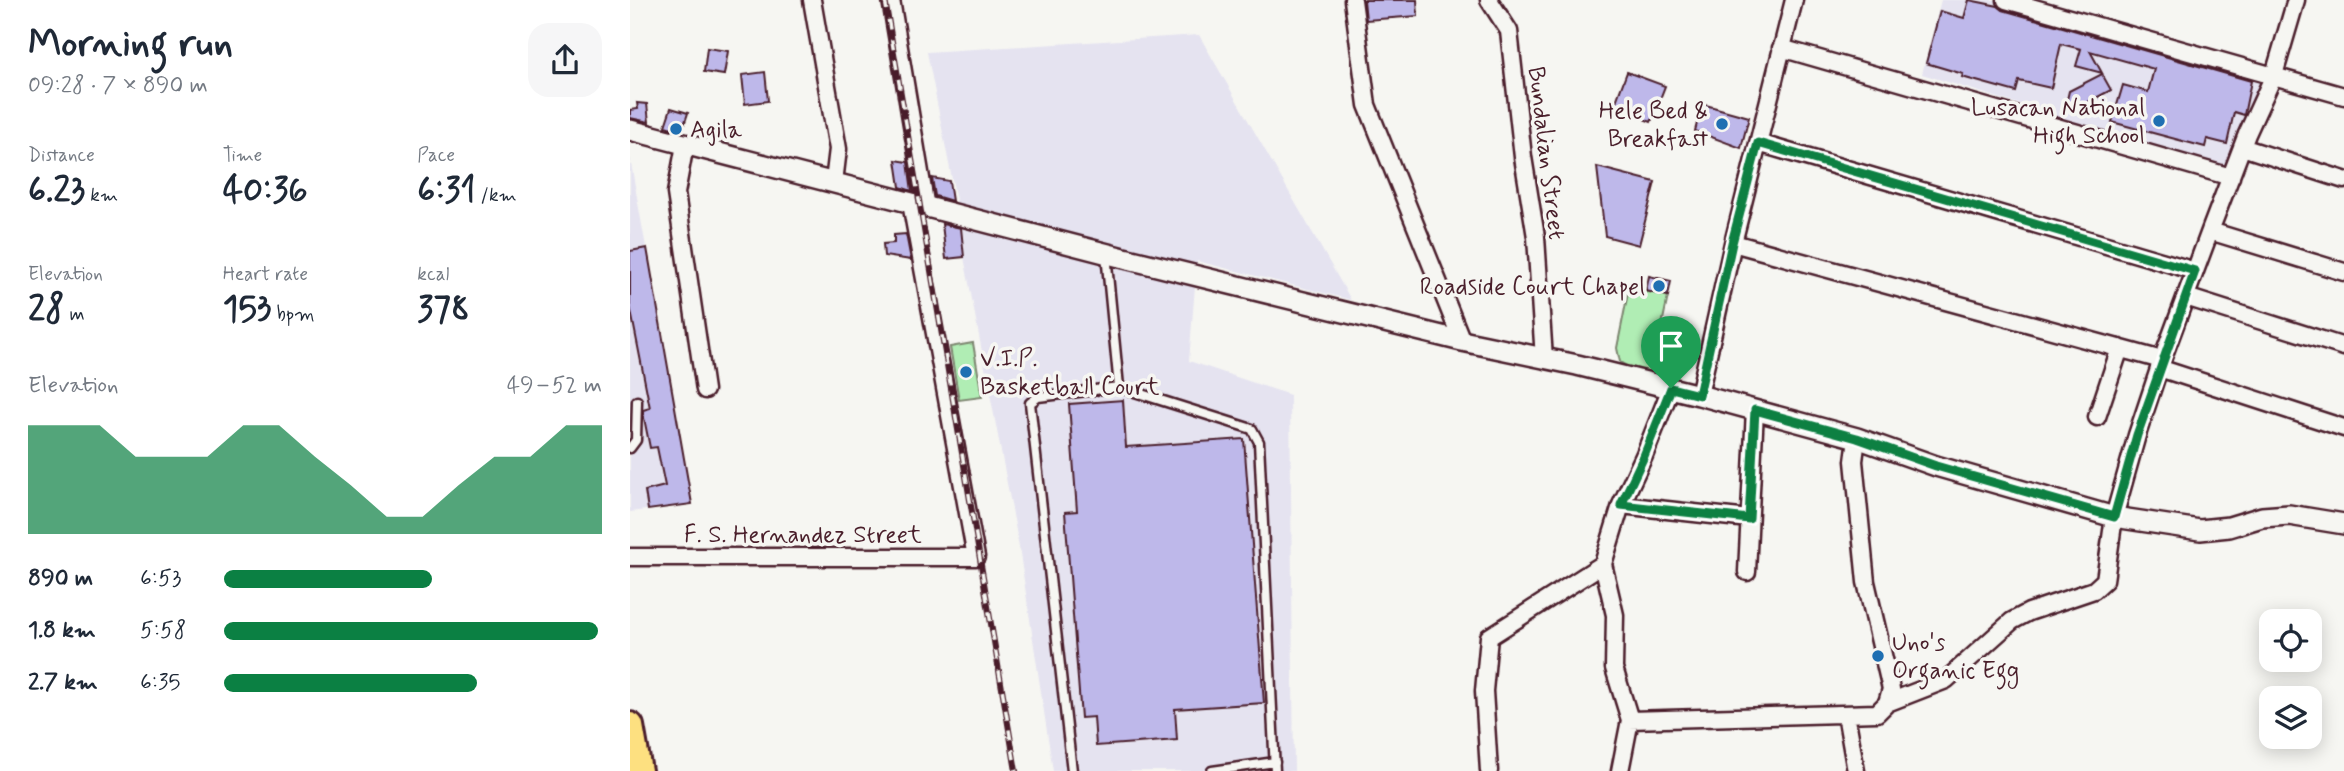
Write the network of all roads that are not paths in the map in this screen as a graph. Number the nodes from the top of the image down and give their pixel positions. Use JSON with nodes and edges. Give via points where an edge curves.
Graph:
{"nodes":[{"id":1,"x":812,"y":0,"type":"edge"},
{"id":2,"x":891,"y":0,"type":"edge"},
{"id":3,"x":1353,"y":0,"type":"edge"},
{"id":4,"x":1489,"y":0,"type":"edge"},
{"id":5,"x":1794,"y":0,"type":"edge"},
{"id":6,"x":2006,"y":0,"type":"edge"},
{"id":7,"x":2295,"y":0,"type":"edge"},
{"id":8,"x":1781,"y":48,"type":"junction"},
{"id":9,"x":2274,"y":75,"type":"junction"},
{"id":10,"x":2344,"y":96,"type":"edge"},
{"id":11,"x":630,"y":126,"type":"edge"},
{"id":12,"x":1758,"y":143,"type":"junction"},
{"id":13,"x":685,"y":145,"type":"junction"},
{"id":14,"x":2242,"y":147,"type":"junction"},
{"id":15,"x":2231,"y":177,"type":"junction"},
{"id":16,"x":2344,"y":180,"type":"edge"},
{"id":17,"x":834,"y":182,"type":"junction"},
{"id":18,"x":919,"y":206,"type":"junction"},
{"id":19,"x":2210,"y":231,"type":"junction"},
{"id":20,"x":1732,"y":243,"type":"junction"},
{"id":21,"x":1106,"y":254,"type":"junction"},
{"id":22,"x":2195,"y":271,"type":"junction"},
{"id":23,"x":2344,"y":272,"type":"edge"},
{"id":24,"x":2186,"y":296,"type":"junction"},
{"id":25,"x":1462,"y":341,"type":"junction"},
{"id":26,"x":2344,"y":347,"type":"edge"},
{"id":27,"x":2120,"y":348,"type":"junction"},
{"id":28,"x":1544,"y":359,"type":"junction"},
{"id":29,"x":2161,"y":364,"type":"junction"},
{"id":30,"x":1119,"y":387,"type":"junction"},
{"id":31,"x":1671,"y":388,"type":"junction"},
{"id":32,"x":705,"y":390,"type":"dead end"},
{"id":33,"x":1699,"y":395,"type":"junction"},
{"id":34,"x":637,"y":401,"type":"dead end"},
{"id":35,"x":1755,"y":410,"type":"junction"},
{"id":36,"x":2097,"y":416,"type":"dead end"},
{"id":37,"x":2344,"y":428,"type":"edge"},
{"id":38,"x":1857,"y":438,"type":"junction"},
{"id":39,"x":630,"y":448,"type":"edge"},
{"id":40,"x":1621,"y":505,"type":"junction"},
{"id":41,"x":2114,"y":517,"type":"junction"},
{"id":42,"x":1749,"y":519,"type":"junction"},
{"id":43,"x":2344,"y":524,"type":"edge"},
{"id":44,"x":630,"y":557,"type":"edge"},
{"id":45,"x":1604,"y":564,"type":"junction"},
{"id":46,"x":1747,"y":572,"type":"dead end"},
{"id":47,"x":1887,"y":703,"type":"junction"},
{"id":48,"x":1846,"y":714,"type":"junction"},
{"id":49,"x":1630,"y":720,"type":"junction"},
{"id":50,"x":630,"y":726,"type":"edge"},
{"id":51,"x":1275,"y":767,"type":"edge"},
{"id":52,"x":638,"y":771,"type":"edge"},
{"id":53,"x":1072,"y":771,"type":"edge"},
{"id":54,"x":1212,"y":771,"type":"edge"},
{"id":55,"x":1489,"y":771,"type":"edge"},
{"id":56,"x":1620,"y":771,"type":"edge"},
{"id":57,"x":1856,"y":771,"type":"edge"}],
"edges":[{"from":1,"to":17,"type":"street","via":[[838,149]]},
{"from":2,"to":18,"type":"street"},
{"from":3,"to":25,"type":"street","via":[[1367,105]]},
{"from":4,"to":28,"type":"street","name":"Bundalian Street","via":[[1509,31],[1536,237]]},
{"from":5,"to":8,"type":"street"},
{"from":6,"to":9,"type":"street"},
{"from":7,"to":9,"type":"street"},
{"from":8,"to":12,"type":"street"},
{"from":8,"to":15,"type":"street"},
{"from":9,"to":10,"type":"street"},
{"from":9,"to":14,"type":"street"},
{"from":11,"to":13,"type":"street"},
{"from":12,"to":20,"type":"street"},
{"from":12,"to":22,"type":"street"},
{"from":13,"to":17,"type":"street"},
{"from":13,"to":32,"type":"street","via":[[676,193]]},
{"from":14,"to":15,"type":"street"},
{"from":14,"to":16,"type":"street"},
{"from":15,"to":19,"type":"street"},
{"from":17,"to":18,"type":"street"},
{"from":18,"to":21,"type":"street"},
{"from":18,"to":44,"type":"street","name":"F. S. Hernandez Street","via":[[976,557]]},
{"from":19,"to":22,"type":"street"},
{"from":19,"to":23,"type":"street"},
{"from":20,"to":27,"type":"street"},
{"from":20,"to":33,"type":"street"},
{"from":21,"to":25,"type":"street"},
{"from":21,"to":30,"type":"lane"},
{"from":22,"to":24,"type":"street"},
{"from":24,"to":26,"type":"street"},
{"from":24,"to":29,"type":"street"},
{"from":25,"to":28,"type":"street"},
{"from":27,"to":29,"type":"street"},
{"from":27,"to":36,"type":"street"},
{"from":28,"to":31,"type":"street"},
{"from":29,"to":37,"type":"street"},
{"from":29,"to":41,"type":"street"},
{"from":30,"to":51,"type":"lane","via":[[1252,429],[1259,442]]},
{"from":30,"to":53,"type":"lane","via":[[1038,397],[1030,403]]},
{"from":31,"to":33,"type":"street"},
{"from":31,"to":40,"type":"street"},
{"from":33,"to":35,"type":"street"},
{"from":34,"to":39,"type":"lane","via":[[636,440]]},
{"from":35,"to":38,"type":"street"},
{"from":35,"to":42,"type":"street"},
{"from":38,"to":41,"type":"street","via":[[1936,466]]},
{"from":38,"to":47,"type":"street","via":[[1854,461],[1866,582],[1891,689]]},
{"from":40,"to":42,"type":"street"},
{"from":40,"to":45,"type":"street"},
{"from":41,"to":43,"type":"street","via":[[2200,530],[2289,515]]},
{"from":41,"to":47,"type":"street","via":[[2105,580],[2094,590],[2012,621],[1946,680]]},
{"from":42,"to":46,"type":"street"},
{"from":45,"to":49,"type":"street","via":[[1615,615],[1614,668]]},
{"from":45,"to":55,"type":"street","via":[[1489,638],[1484,691]]},
{"from":47,"to":48,"type":"street","via":[[1877,713]]},
{"from":48,"to":49,"type":"street"},
{"from":48,"to":57,"type":"street"},
{"from":49,"to":56,"type":"street"},
{"from":50,"to":52,"type":"highway"},
{"from":51,"to":54,"type":"lane"}]}
